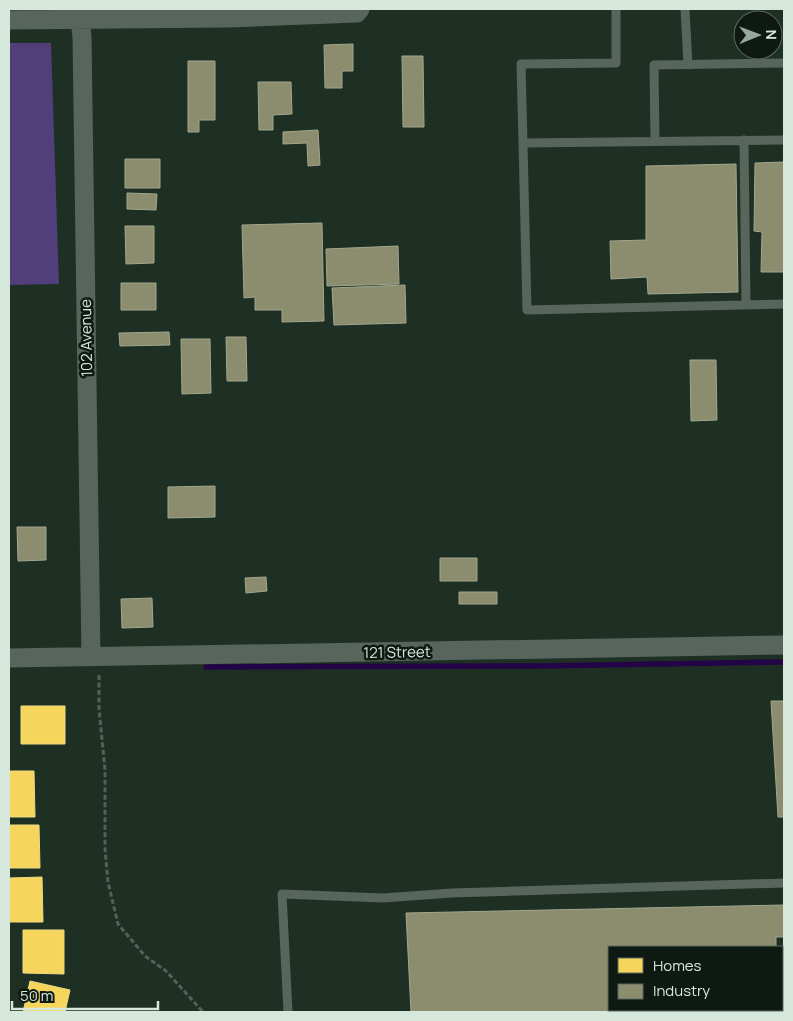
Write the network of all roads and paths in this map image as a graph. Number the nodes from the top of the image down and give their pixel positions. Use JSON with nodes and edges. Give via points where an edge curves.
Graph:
{"nodes":[{"id":1,"x":360,"y":9,"type":"edge"},
{"id":2,"x":616,"y":9,"type":"edge"},
{"id":3,"x":685,"y":9,"type":"edge"},
{"id":4,"x":80,"y":19,"type":"junction"},
{"id":5,"x":9,"y":20,"type":"edge"},
{"id":6,"x":784,"y":63,"type":"edge"},
{"id":7,"x":688,"y":64,"type":"junction"},
{"id":8,"x":744,"y":140,"type":"junction"},
{"id":9,"x":784,"y":140,"type":"edge"},
{"id":10,"x":655,"y":141,"type":"junction"},
{"id":11,"x":522,"y":142,"type":"junction"},
{"id":12,"x":784,"y":304,"type":"edge"},
{"id":13,"x":746,"y":305,"type":"junction"},
{"id":14,"x":784,"y":645,"type":"edge"},
{"id":15,"x":90,"y":657,"type":"junction"},
{"id":16,"x":9,"y":658,"type":"edge"},
{"id":17,"x":99,"y":674,"type":"dead end"},
{"id":18,"x":784,"y":883,"type":"edge"},
{"id":19,"x":203,"y":1012,"type":"edge"},
{"id":20,"x":288,"y":1012,"type":"edge"}],
"edges":[{"from":1,"to":4,"type":"street","via":[[357,13],[347,14]]},
{"from":2,"to":11,"type":"lane","via":[[616,63],[522,64]]},
{"from":3,"to":7,"type":"lane"},
{"from":4,"to":5,"type":"street"},
{"from":4,"to":15,"type":"street","name":"102 Avenue"},
{"from":6,"to":7,"type":"lane"},
{"from":7,"to":10,"type":"lane","via":[[654,65]]},
{"from":8,"to":9,"type":"lane"},
{"from":8,"to":10,"type":"lane"},
{"from":8,"to":13,"type":"lane"},
{"from":10,"to":11,"type":"lane"},
{"from":11,"to":13,"type":"lane","via":[[527,310]]},
{"from":12,"to":13,"type":"lane"},
{"from":14,"to":15,"type":"street","name":"121 Street"},
{"from":15,"to":16,"type":"street","name":"121 Street"},
{"from":17,"to":19,"type":"path","via":[[105,769],[105,849],[108,882],[118,924],[145,956],[166,971]]},
{"from":18,"to":20,"type":"lane","via":[[383,898],[282,894]]}]}
